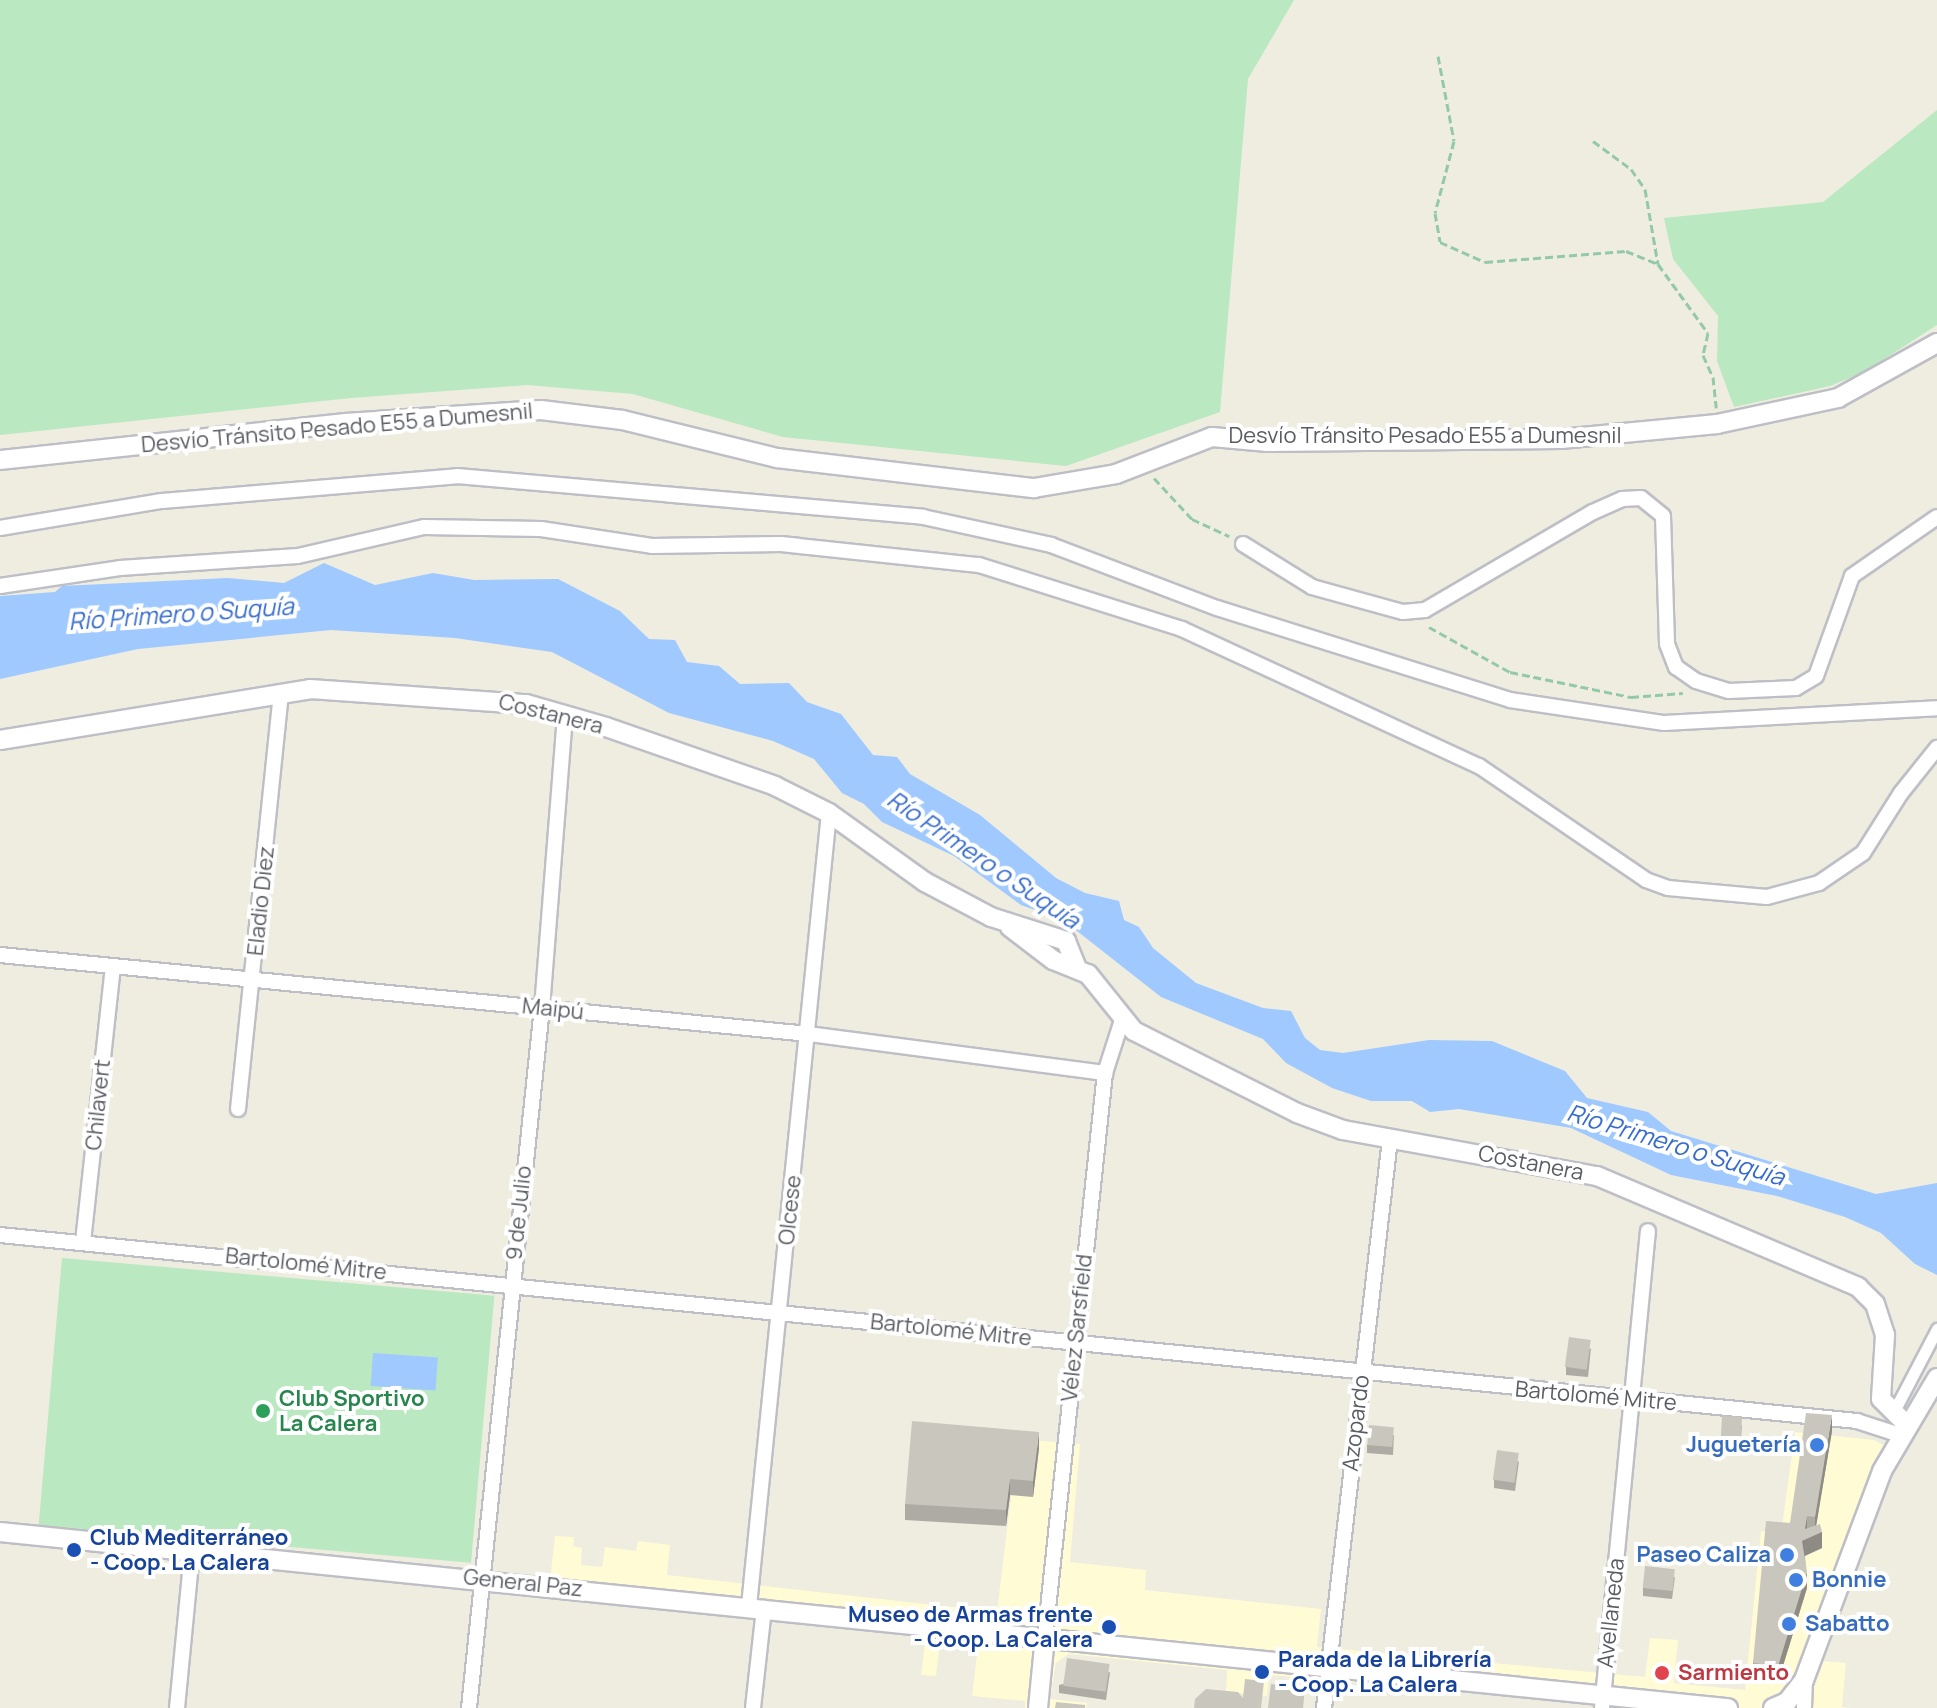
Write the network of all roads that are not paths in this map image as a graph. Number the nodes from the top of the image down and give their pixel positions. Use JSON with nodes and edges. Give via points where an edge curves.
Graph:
{"nodes":[{"id":1,"x":1937,"y":343,"type":"edge"},
{"id":2,"x":0,"y":460,"type":"edge"},
{"id":3,"x":1937,"y":517,"type":"edge"},
{"id":4,"x":0,"y":528,"type":"edge"},
{"id":5,"x":1243,"y":544,"type":"road end"},
{"id":6,"x":0,"y":586,"type":"edge"},
{"id":7,"x":281,"y":692,"type":"junction"},
{"id":8,"x":1937,"y":708,"type":"edge"},
{"id":9,"x":565,"y":717,"type":"junction"},
{"id":10,"x":0,"y":740,"type":"edge"},
{"id":11,"x":1937,"y":748,"type":"edge"},
{"id":12,"x":829,"y":813,"type":"junction"},
{"id":13,"x":0,"y":955,"type":"edge"},
{"id":14,"x":113,"y":967,"type":"junction"},
{"id":15,"x":253,"y":980,"type":"junction"},
{"id":16,"x":542,"y":1008,"type":"junction"},
{"id":17,"x":1122,"y":1020,"type":"junction"},
{"id":18,"x":809,"y":1034,"type":"junction"},
{"id":19,"x":1105,"y":1073,"type":"junction"},
{"id":20,"x":238,"y":1109,"type":"dead end"},
{"id":21,"x":1390,"y":1139,"type":"junction"},
{"id":22,"x":1648,"y":1231,"type":"dead end"},
{"id":23,"x":0,"y":1235,"type":"edge"},
{"id":24,"x":83,"y":1242,"type":"junction"},
{"id":25,"x":511,"y":1284,"type":"junction"},
{"id":26,"x":779,"y":1313,"type":"junction"},
{"id":27,"x":1937,"y":1329,"type":"edge"},
{"id":28,"x":1076,"y":1342,"type":"junction"},
{"id":29,"x":1362,"y":1375,"type":"junction"},
{"id":30,"x":1937,"y":1378,"type":"edge"},
{"id":31,"x":1634,"y":1400,"type":"junction"},
{"id":32,"x":1899,"y":1424,"type":"junction"},
{"id":33,"x":0,"y":1532,"type":"edge"},
{"id":34,"x":192,"y":1551,"type":"junction"},
{"id":35,"x":482,"y":1579,"type":"junction"},
{"id":36,"x":757,"y":1607,"type":"junction"},
{"id":37,"x":1045,"y":1637,"type":"junction"},
{"id":38,"x":1328,"y":1667,"type":"junction"},
{"id":39,"x":1809,"y":1669,"type":"junction"},
{"id":40,"x":1602,"y":1701,"type":"edge"},
{"id":41,"x":177,"y":1708,"type":"edge"},
{"id":42,"x":469,"y":1708,"type":"edge"},
{"id":43,"x":753,"y":1708,"type":"edge"},
{"id":44,"x":1038,"y":1708,"type":"edge"},
{"id":45,"x":1324,"y":1708,"type":"edge"},
{"id":46,"x":1728,"y":1708,"type":"edge"},
{"id":47,"x":1773,"y":1708,"type":"edge"},
{"id":48,"x":1804,"y":1708,"type":"edge"}],
"edges":[{"from":1,"to":2,"type":"street","name":"Desvío Tránsito Pesado E55 a Dumesnil","via":[[1838,398],[1717,424],[1561,439],[1268,442],[1212,437],[1144,465],[1051,487],[777,458],[622,420],[541,410],[346,423]]},
{"from":3,"to":5,"type":"street","via":[[1852,576],[1827,657],[1816,676],[1796,688],[1719,690],[1676,667],[1667,644],[1663,516],[1641,498],[1622,499],[1593,512],[1425,610],[1403,612],[1312,587]]},
{"from":4,"to":8,"type":"street","via":[[162,501],[457,476],[923,517],[1051,545],[1217,608],[1510,700],[1664,723]]},
{"from":6,"to":11,"type":"street","via":[[120,568],[298,556],[424,527],[541,529],[652,546],[781,544],[979,565],[1182,629],[1479,766],[1646,880],[1668,888],[1767,897],[1819,883],[1863,853]]},
{"from":7,"to":9,"type":"street","name":"Costanera","via":[[471,697],[526,704]]},
{"from":7,"to":10,"type":"street","name":"Costanera"},
{"from":7,"to":15,"type":"street","name":"Eladio Diez"},
{"from":9,"to":12,"type":"street","name":"Costanera","via":[[775,786]]},
{"from":9,"to":16,"type":"street","name":"9 de Julio"},
{"from":12,"to":17,"type":"street","name":"Costanera","via":[[925,882],[1009,926],[1066,941],[1077,968],[1100,987]]},
{"from":12,"to":18,"type":"street","name":"Olcese"},
{"from":13,"to":14,"type":"street","name":"Maipú"},
{"from":14,"to":15,"type":"street","name":"Maipú"},
{"from":14,"to":24,"type":"street","name":"Chilavert"},
{"from":15,"to":16,"type":"street","name":"Maipú"},
{"from":15,"to":20,"type":"street","name":"Eladio Diez"},
{"from":16,"to":18,"type":"street","name":"Maipú"},
{"from":16,"to":25,"type":"street","name":"9 de Julio"},
{"from":17,"to":19,"type":"street","name":"Vélez Sarsfield"},
{"from":17,"to":21,"type":"street","name":"Costanera","via":[[1145,1037],[1297,1113]]},
{"from":18,"to":19,"type":"street","name":"Maipú"},
{"from":18,"to":26,"type":"street","name":"Olcese"},
{"from":19,"to":28,"type":"street","name":"Vélez Sarsfield"},
{"from":21,"to":29,"type":"street","name":"Azopardo"},
{"from":21,"to":32,"type":"street","name":"Costanera","via":[[1597,1176],[1858,1287],[1875,1304],[1883,1325],[1886,1358],[1879,1390]]},
{"from":22,"to":31,"type":"street","name":"Avellaneda"},
{"from":23,"to":24,"type":"street","name":"Bartolomé Mitre"},
{"from":24,"to":25,"type":"street","name":"Bartolomé Mitre"},
{"from":25,"to":26,"type":"street","name":"Bartolomé Mitre"},
{"from":25,"to":35,"type":"street","name":"9 de Julio"},
{"from":26,"to":28,"type":"street","name":"Bartolomé Mitre"},
{"from":26,"to":36,"type":"street","name":"Olcese"},
{"from":27,"to":32,"type":"street"},
{"from":28,"to":29,"type":"street","name":"Bartolomé Mitre"},
{"from":28,"to":37,"type":"street","name":"Vélez Sarsfield"},
{"from":29,"to":31,"type":"street","name":"Bartolomé Mitre"},
{"from":29,"to":38,"type":"street","name":"Azopardo"},
{"from":30,"to":32,"type":"street"},
{"from":31,"to":32,"type":"street","name":"Bartolomé Mitre"},
{"from":31,"to":40,"type":"street","name":"Avellaneda"},
{"from":32,"to":39,"type":"street"},
{"from":33,"to":34,"type":"street","name":"General Paz"},
{"from":34,"to":35,"type":"street","name":"General Paz"},
{"from":34,"to":41,"type":"street"},
{"from":35,"to":36,"type":"street","name":"General Paz"},
{"from":35,"to":42,"type":"street","name":"9 de Julio"},
{"from":36,"to":37,"type":"street","name":"General Paz"},
{"from":36,"to":43,"type":"street","name":"Olcese"},
{"from":37,"to":38,"type":"street","name":"General Paz"},
{"from":37,"to":44,"type":"street"},
{"from":38,"to":40,"type":"street","name":"General Paz"},
{"from":38,"to":45,"type":"street","name":"Azopardo"},
{"from":39,"to":47,"type":"street","via":[[1793,1696]]},
{"from":39,"to":48,"type":"street","via":[[1801,1694]]},
{"from":40,"to":46,"type":"street","name":"General Paz"}]}
